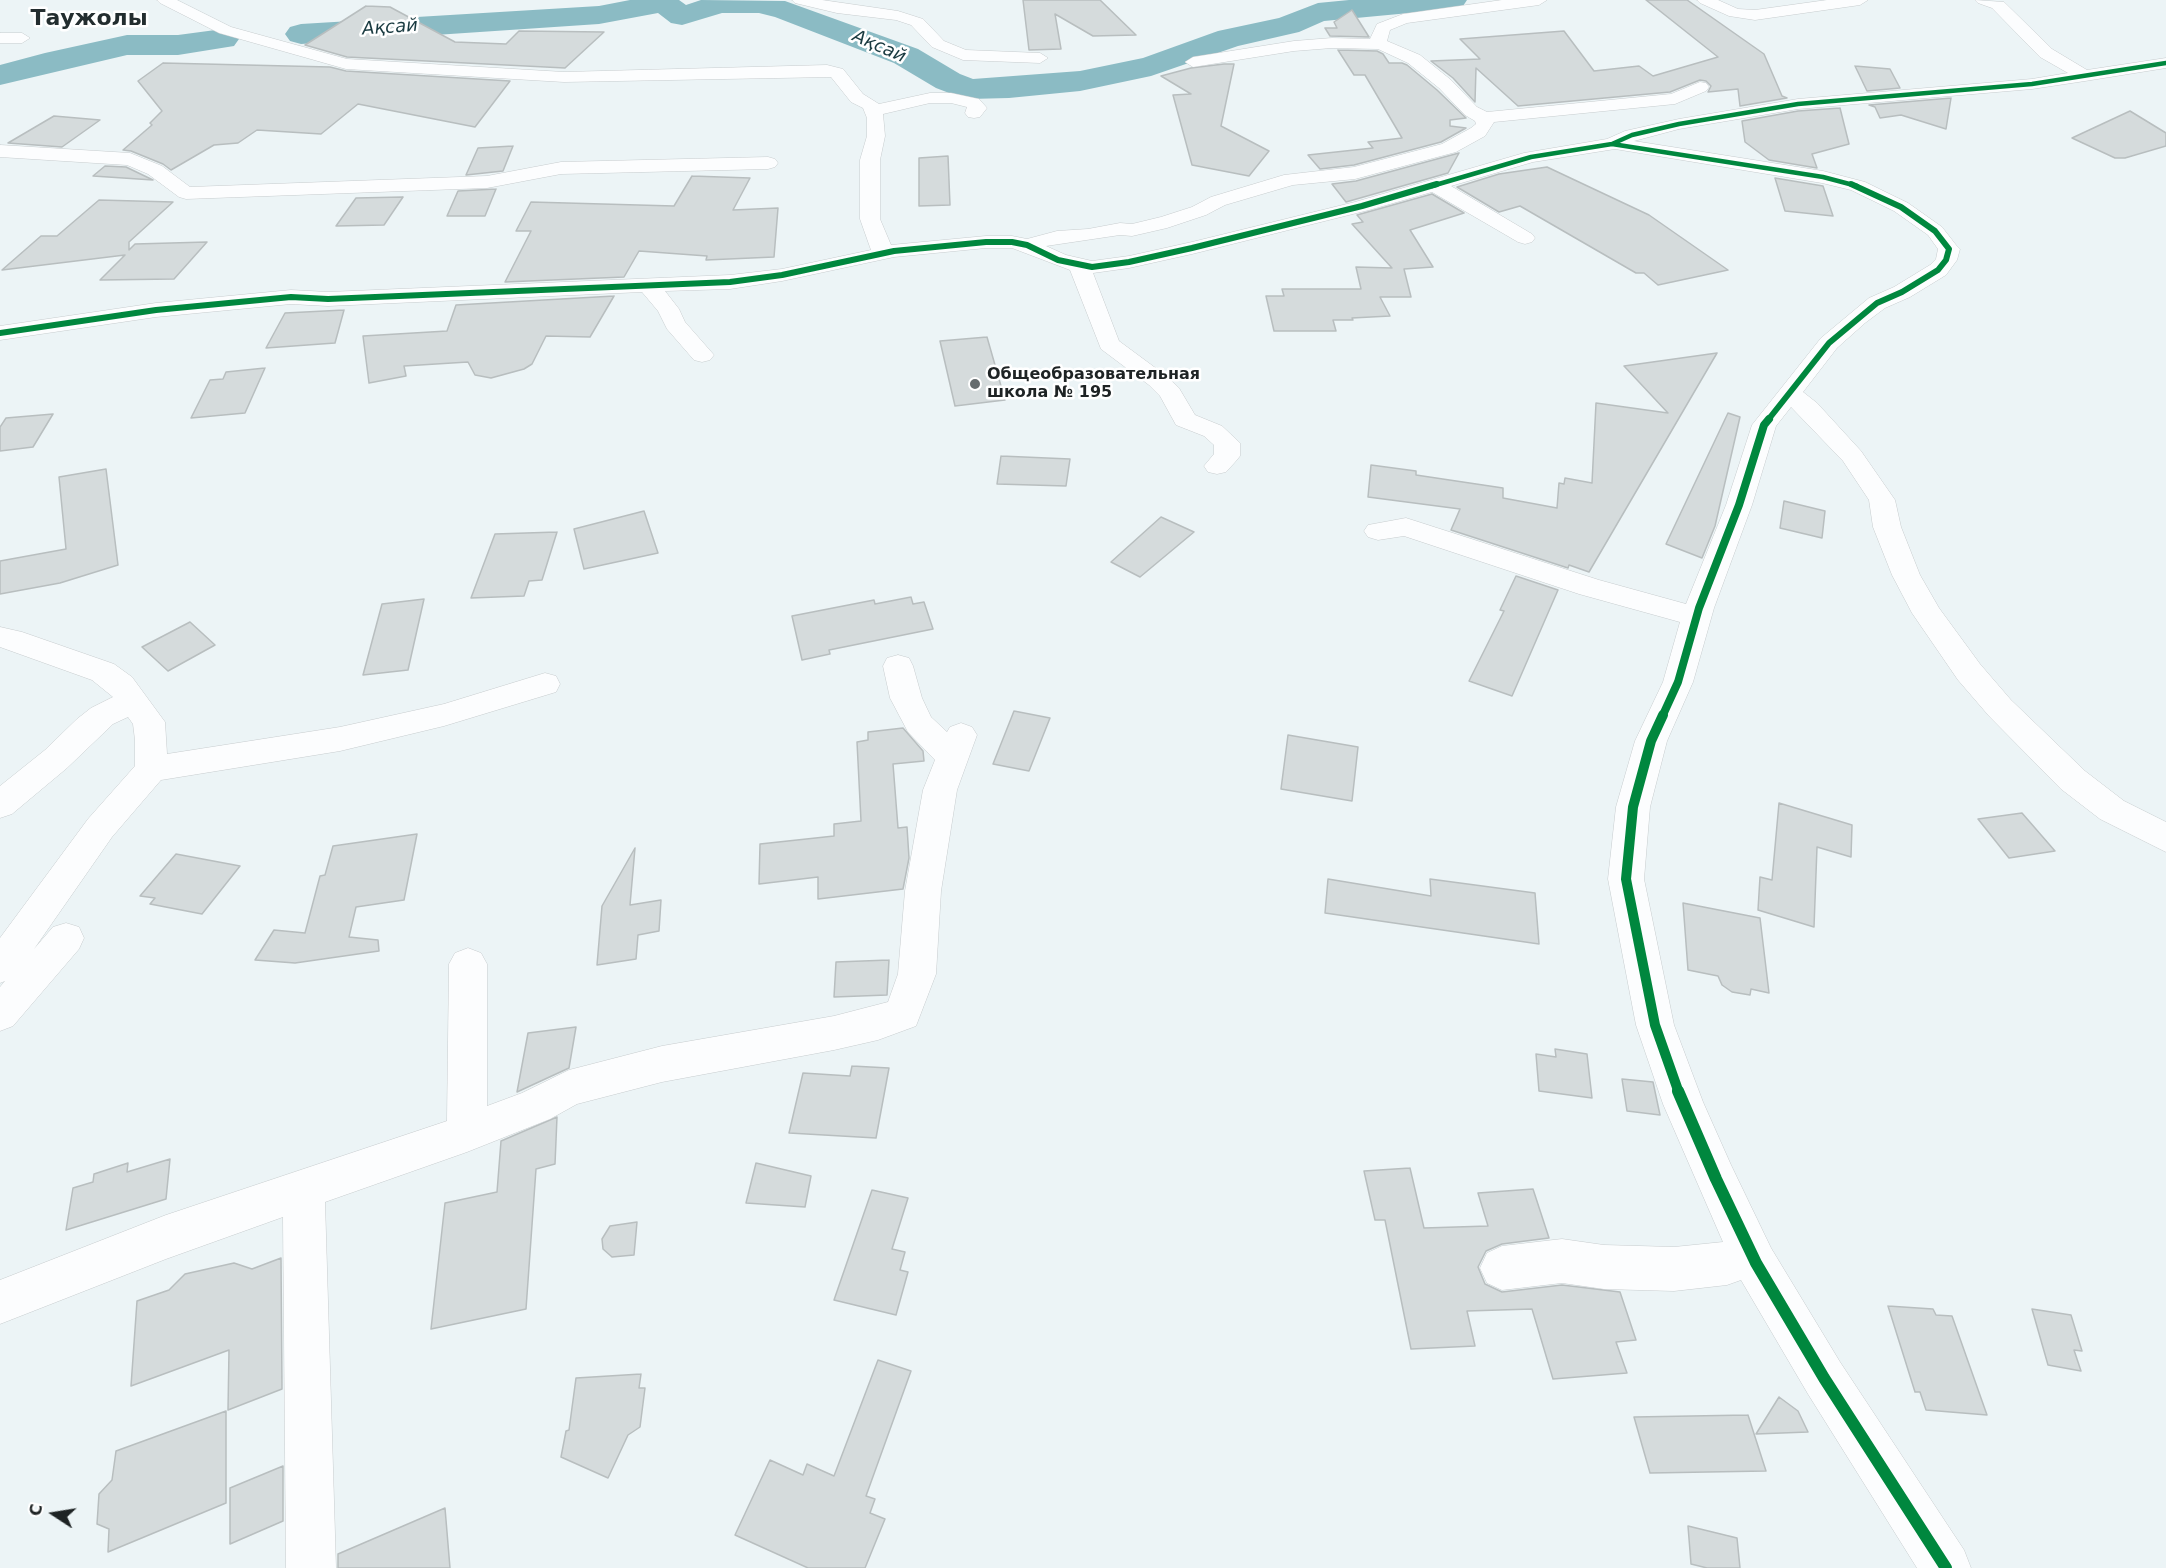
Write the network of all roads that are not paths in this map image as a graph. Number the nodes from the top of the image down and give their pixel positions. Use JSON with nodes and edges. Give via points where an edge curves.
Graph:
{"nodes":[{"id":1,"x":200,"y":0,"type":"edge"},
{"id":2,"x":800,"y":0,"type":"edge"},
{"id":3,"x":1539,"y":0,"type":"edge"},
{"id":4,"x":1705,"y":0,"type":"edge"},
{"id":5,"x":1860,"y":0,"type":"edge"},
{"id":6,"x":1983,"y":0,"type":"edge"},
{"id":7,"x":168,"y":1,"type":"edge"},
{"id":8,"x":0,"y":38,"type":"edge"},
{"id":9,"x":21,"y":38,"type":"dead end"},
{"id":10,"x":1381,"y":44,"type":"junction"},
{"id":11,"x":1040,"y":58,"type":"dead end"},
{"id":12,"x":1193,"y":62,"type":"dead end"},
{"id":13,"x":2166,"y":63,"type":"edge"},
{"id":14,"x":2085,"y":76,"type":"junction"},
{"id":15,"x":1700,"y":87,"type":"dead end"},
{"id":16,"x":873,"y":111,"type":"junction"},
{"id":17,"x":974,"y":113,"type":"dead end"},
{"id":18,"x":1484,"y":117,"type":"junction"},
{"id":19,"x":1612,"y":144,"type":"junction"},
{"id":20,"x":0,"y":151,"type":"edge"},
{"id":21,"x":768,"y":163,"type":"dead end"},
{"id":22,"x":1432,"y":184,"type":"junction"},
{"id":23,"x":1329,"y":214,"type":"junction"},
{"id":24,"x":1346,"y":230,"type":"dead end"},
{"id":25,"x":1525,"y":238,"type":"dead end"},
{"id":26,"x":1027,"y":245,"type":"junction"},
{"id":27,"x":883,"y":253,"type":"junction"},
{"id":28,"x":1079,"y":266,"type":"junction"},
{"id":29,"x":647,"y":284,"type":"junction"},
{"id":30,"x":6,"y":335,"type":"edge"},
{"id":31,"x":702,"y":355,"type":"dead end"},
{"id":32,"x":1791,"y":394,"type":"junction"},
{"id":33,"x":1217,"y":466,"type":"dead end"},
{"id":34,"x":1378,"y":531,"type":"dead end"},
{"id":35,"x":1696,"y":617,"type":"junction"},
{"id":36,"x":0,"y":637,"type":"edge"},
{"id":37,"x":898,"y":666,"type":"dead end"},
{"id":38,"x":545,"y":684,"type":"dead end"},
{"id":39,"x":132,"y":701,"type":"junction"},
{"id":40,"x":151,"y":769,"type":"junction"},
{"id":41,"x":0,"y":805,"type":"edge"},
{"id":42,"x":2166,"y":838,"type":"edge"},
{"id":43,"x":66,"y":938,"type":"dead end"},
{"id":44,"x":468,"y":964,"type":"dead end"},
{"id":45,"x":0,"y":967,"type":"edge"},
{"id":46,"x":0,"y":1014,"type":"edge"},
{"id":47,"x":467,"y":1133,"type":"junction"},
{"id":48,"x":304,"y":1190,"type":"junction"},
{"id":49,"x":1752,"y":1254,"type":"junction"},
{"id":50,"x":1502,"y":1268,"type":"dead end"},
{"id":51,"x":0,"y":1302,"type":"edge"},
{"id":52,"x":311,"y":1568,"type":"edge"},
{"id":53,"x":1946,"y":1568,"type":"edge"}],
"edges":[{"from":1,"to":7,"type":"street"},
{"from":2,"to":11,"type":"street","via":[[917,22],[938,44],[963,55]]},
{"from":3,"to":10,"type":"street","via":[[1403,19],[1383,27],[1378,39]]},
{"from":4,"to":5,"type":"street","via":[[1735,13],[1755,15]]},
{"from":6,"to":14,"type":"street","via":[[1998,5],[2046,53]]},
{"from":7,"to":16,"type":"street","via":[[225,30],[346,64],[564,77],[827,70],[837,73]]},
{"from":8,"to":9,"type":"street"},
{"from":10,"to":12,"type":"street","via":[[1294,46]]},
{"from":10,"to":18,"type":"street","via":[[1414,59],[1471,111]]},
{"from":13,"to":14,"type":"street"},
{"from":14,"to":19,"type":"street","via":[[2020,86],[1798,104],[1651,130]]},
{"from":15,"to":18,"type":"street","via":[[1675,99],[1657,102]]},
{"from":16,"to":17,"type":"street","via":[[930,98],[951,98],[973,103],[978,108]]},
{"from":16,"to":27,"type":"street","via":[[876,135],[870,160],[870,219]]},
{"from":18,"to":26,"type":"street","via":[[1485,125],[1466,140],[1394,164],[1355,173],[1291,179],[1132,230],[1057,237]]},
{"from":19,"to":22,"type":"street","via":[[1531,157]]},
{"from":19,"to":32,"type":"street","via":[[1858,186],[1921,221],[1949,249],[1938,270],[1877,303],[1829,343]]},
{"from":20,"to":21,"type":"street","via":[[130,159],[155,170],[186,193],[487,182],[561,168]]},
{"from":22,"to":23,"type":"street"},
{"from":22,"to":25,"type":"street"},
{"from":23,"to":24,"type":"street"},
{"from":23,"to":28,"type":"street","via":[[1129,262]]},
{"from":26,"to":27,"type":"street","via":[[986,242]]},
{"from":26,"to":28,"type":"street"},
{"from":27,"to":29,"type":"street","via":[[758,279]]},
{"from":28,"to":33,"type":"street","via":[[1109,344],[1157,380],[1170,393],[1185,420],[1214,430],[1227,443],[1227,456]]},
{"from":29,"to":30,"type":"street","via":[[328,299],[291,297],[156,310]]},
{"from":29,"to":31,"type":"street"},
{"from":32,"to":35,"type":"street","via":[[1764,425],[1739,505]]},
{"from":32,"to":42,"type":"street","via":[[1852,456],[1882,500],[1887,527],[1911,584],[1927,613],[1977,681],[2073,780],[2112,810]]},
{"from":34,"to":35,"type":"street","via":[[1406,527],[1589,587]]},
{"from":35,"to":49,"type":"street","via":[[1678,682],[1627,784],[1633,807],[1626,879],[1655,1025],[1683,1104]]},
{"from":36,"to":39,"type":"street","via":[[103,672],[121,685]]},
{"from":37,"to":47,"type":"street","via":[[906,698],[919,724],[938,745],[956,746],[940,790],[923,891],[917,974],[903,1014],[834,1033],[662,1064],[569,1088],[536,1106]]},
{"from":38,"to":40,"type":"street","via":[[444,715],[340,739]]},
{"from":39,"to":40,"type":"street","via":[[149,722]]},
{"from":39,"to":41,"type":"street","via":[[88,727]]},
{"from":40,"to":45,"type":"street","via":[[100,828]]},
{"from":43,"to":46,"type":"street"},
{"from":44,"to":47,"type":"street"},
{"from":47,"to":48,"type":"street"},
{"from":48,"to":51,"type":"street","via":[[166,1237]]},
{"from":48,"to":52,"type":"street"},
{"from":49,"to":50,"type":"street","via":[[1727,1263],[1674,1269],[1562,1261]]},
{"from":49,"to":53,"type":"street","via":[[1824,1378]]}]}
